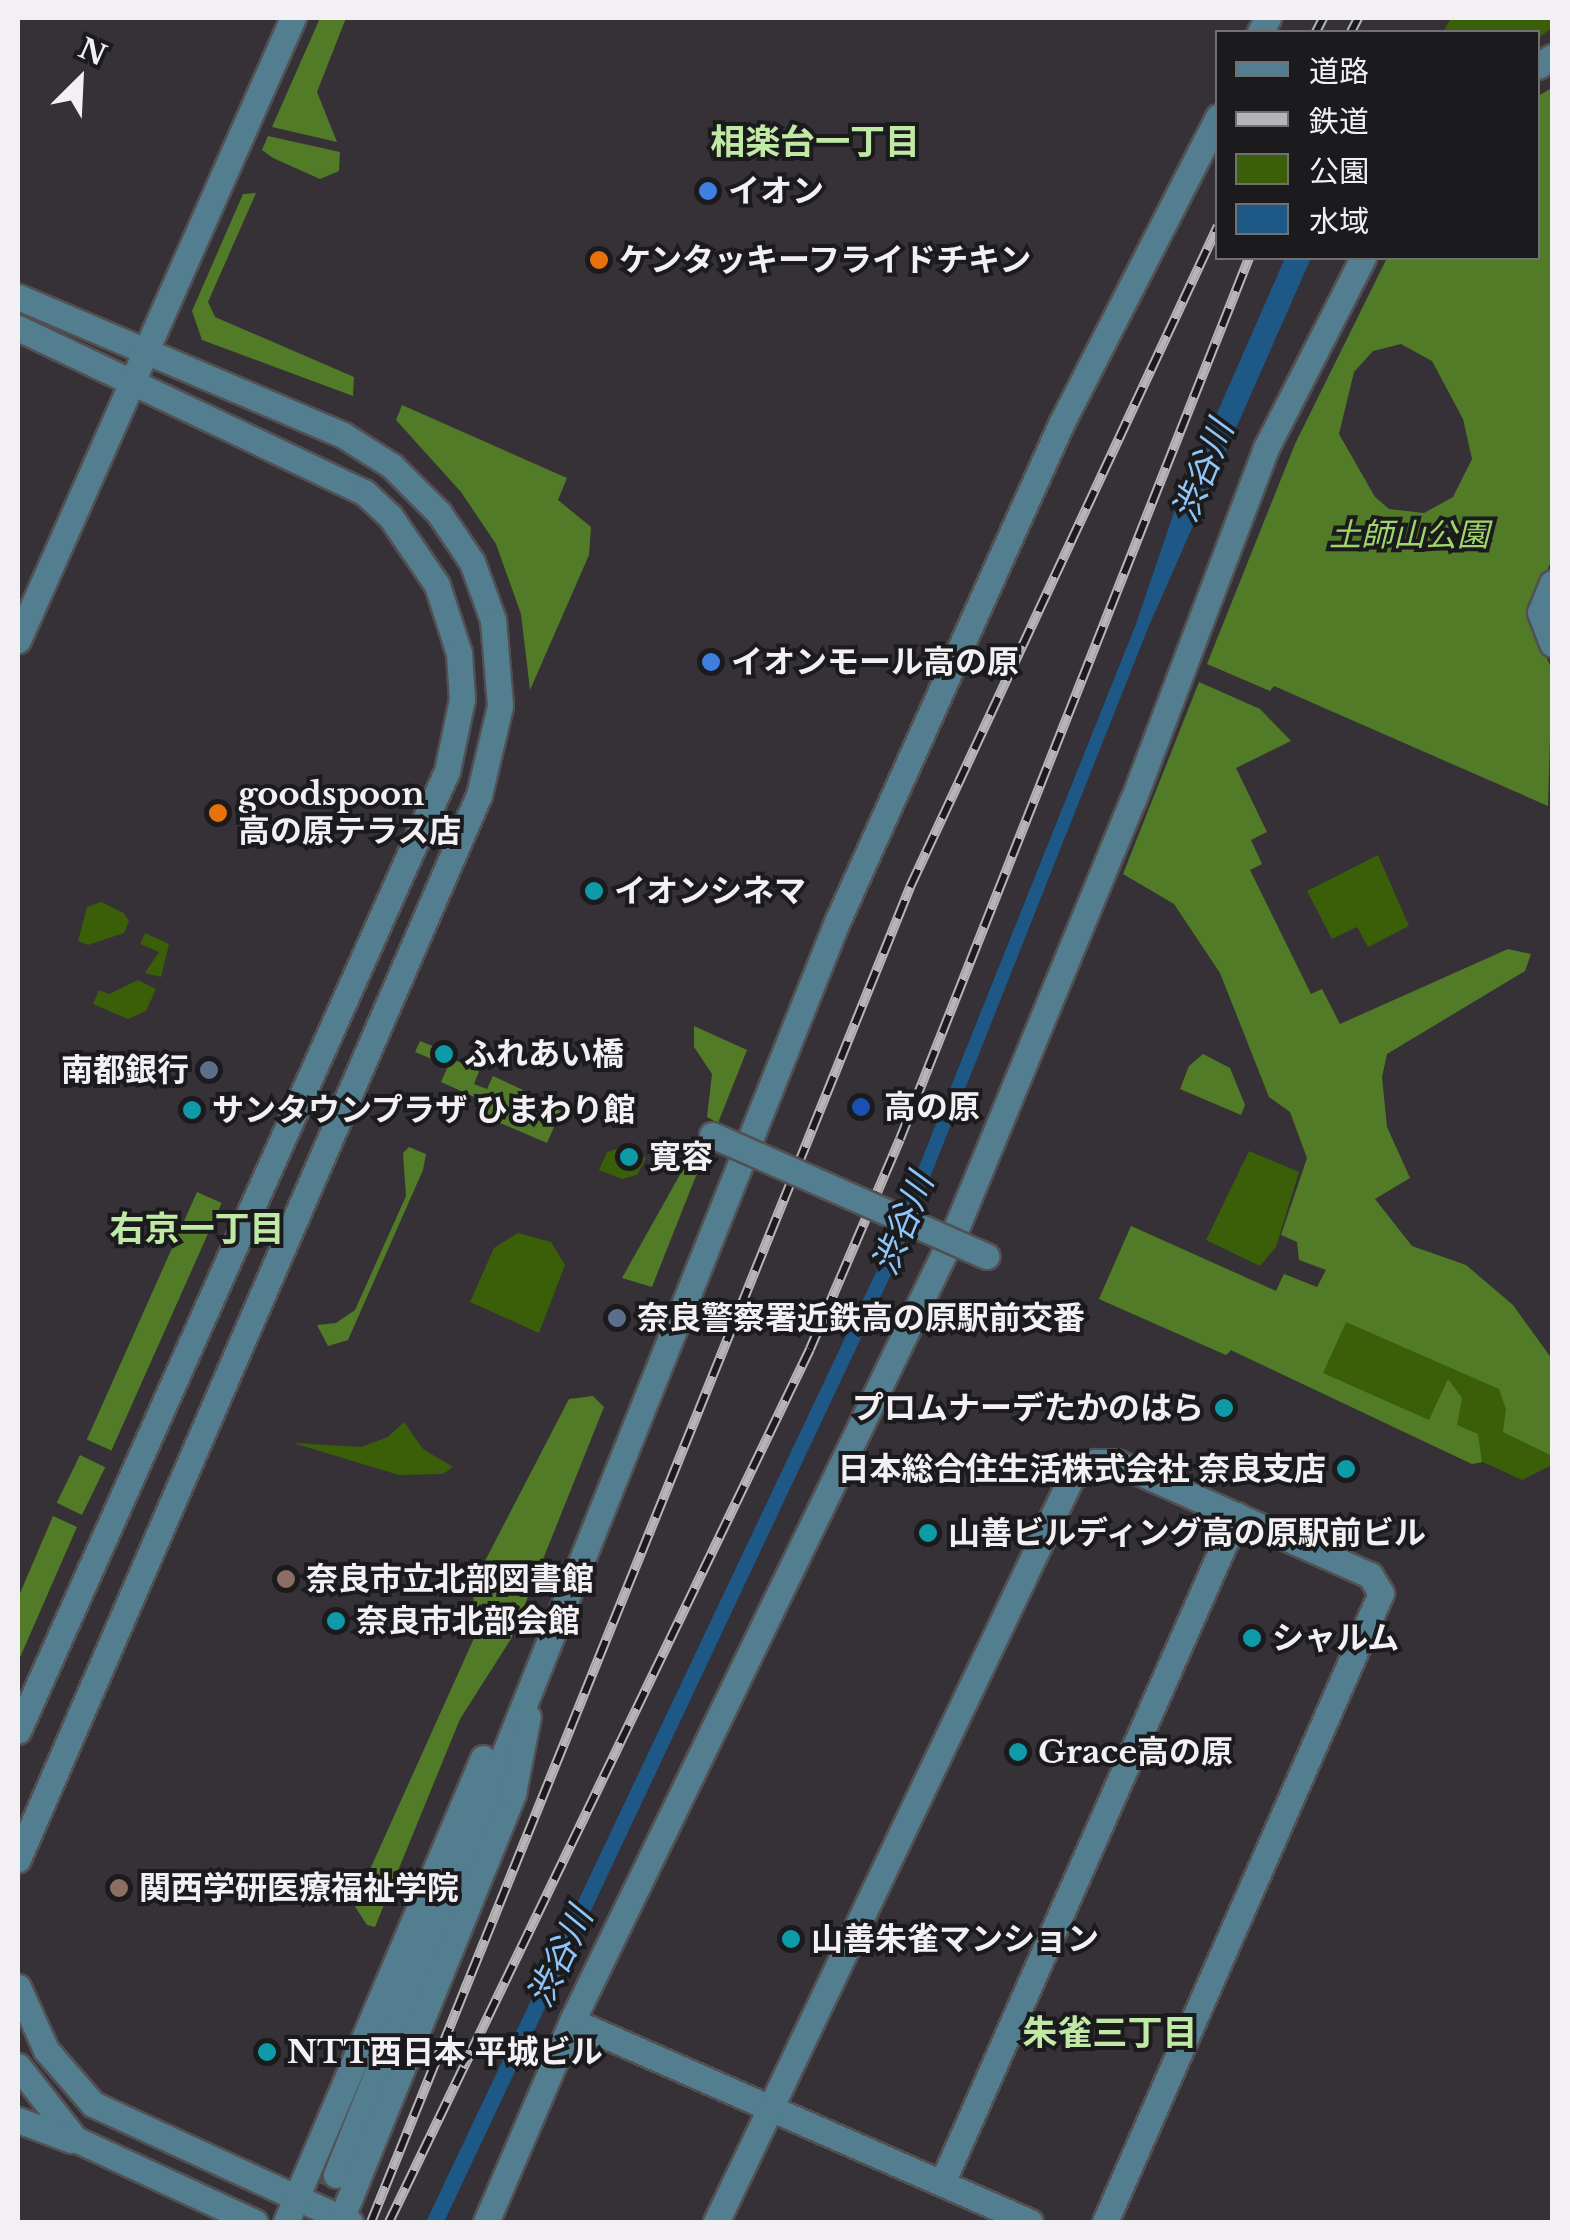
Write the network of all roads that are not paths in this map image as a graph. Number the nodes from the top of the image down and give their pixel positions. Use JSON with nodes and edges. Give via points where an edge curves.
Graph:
{"nodes":[{"id":1,"x":293,"y":18,"type":"edge"},
{"id":2,"x":1215,"y":122,"type":"edge"},
{"id":3,"x":1362,"y":260,"type":"edge"},
{"id":4,"x":18,"y":297,"type":"edge"},
{"id":5,"x":18,"y":328,"type":"edge"},
{"id":6,"x":145,"y":354,"type":"junction"},
{"id":7,"x":133,"y":380,"type":"junction"},
{"id":8,"x":1552,"y":583,"type":"edge"},
{"id":9,"x":18,"y":640,"type":"edge"},
{"id":10,"x":1552,"y":644,"type":"edge"},
{"id":11,"x":712,"y":1135,"type":"dead end"},
{"id":12,"x":986,"y":1256,"type":"dead end"},
{"id":13,"x":1237,"y":1516,"type":"junction"},
{"id":14,"x":543,"y":1648,"type":"junction"},
{"id":15,"x":18,"y":1731,"type":"edge"},
{"id":16,"x":18,"y":1858,"type":"edge"},
{"id":17,"x":18,"y":1987,"type":"edge"},
{"id":18,"x":572,"y":2021,"type":"junction"},
{"id":19,"x":46,"y":2050,"type":"junction"},
{"id":20,"x":18,"y":2066,"type":"edge"},
{"id":21,"x":24,"y":2099,"type":"edge"},
{"id":22,"x":768,"y":2104,"type":"junction"},
{"id":23,"x":106,"y":2112,"type":"junction"},
{"id":24,"x":18,"y":2120,"type":"edge"},
{"id":25,"x":90,"y":2147,"type":"junction"},
{"id":26,"x":336,"y":2176,"type":"tunnel mouth"},
{"id":27,"x":942,"y":2183,"type":"junction"},
{"id":28,"x":294,"y":2196,"type":"junction"},
{"id":29,"x":344,"y":2221,"type":"edge"},
{"id":30,"x":255,"y":2222,"type":"edge"},
{"id":31,"x":286,"y":2222,"type":"edge"},
{"id":32,"x":486,"y":2222,"type":"edge"},
{"id":33,"x":716,"y":2222,"type":"edge"},
{"id":34,"x":1030,"y":2222,"type":"edge"},
{"id":35,"x":1106,"y":2222,"type":"edge"}],
"edges":[{"from":1,"to":6,"type":"street"},
{"from":2,"to":14,"type":"street","via":[[1061,424],[837,922]]},
{"from":3,"to":18,"type":"street","via":[[1266,448],[1133,800],[956,1231]]},
{"from":4,"to":6,"type":"street"},
{"from":5,"to":7,"type":"street"},
{"from":6,"to":7,"type":"street"},
{"from":6,"to":16,"type":"street","via":[[343,435],[419,490],[454,533],[480,581],[494,630],[500,706],[479,795]]},
{"from":7,"to":9,"type":"street"},
{"from":7,"to":15,"type":"street","via":[[343,478],[390,516],[446,604],[462,699],[447,771]]},
{"from":8,"to":10,"type":"street","via":[[1540,612]]},
{"from":11,"to":12,"type":"street","bridge":true},
{"from":13,"to":22,"type":"street","via":[[1116,1462],[1095,1462],[1071,1478]]},
{"from":13,"to":27,"type":"street"},
{"from":13,"to":35,"type":"street","via":[[1370,1575],[1380,1600]]},
{"from":14,"to":26,"type":"street"},
{"from":14,"to":28,"type":"street","via":[[479,1765]]},
{"from":14,"to":29,"type":"street","via":[[512,1793]]},
{"from":17,"to":19,"type":"street"},
{"from":18,"to":22,"type":"street"},
{"from":18,"to":32,"type":"street"},
{"from":19,"to":21,"type":"street","via":[[48,2078]]},
{"from":19,"to":23,"type":"street"},
{"from":20,"to":21,"type":"street"},
{"from":21,"to":23,"type":"street"},
{"from":21,"to":25,"type":"street"},
{"from":22,"to":27,"type":"street"},
{"from":22,"to":33,"type":"street"},
{"from":23,"to":28,"type":"street"},
{"from":24,"to":25,"type":"street"},
{"from":25,"to":30,"type":"street"},
{"from":27,"to":34,"type":"street"},
{"from":28,"to":29,"type":"street"},
{"from":28,"to":31,"type":"street"}]}
